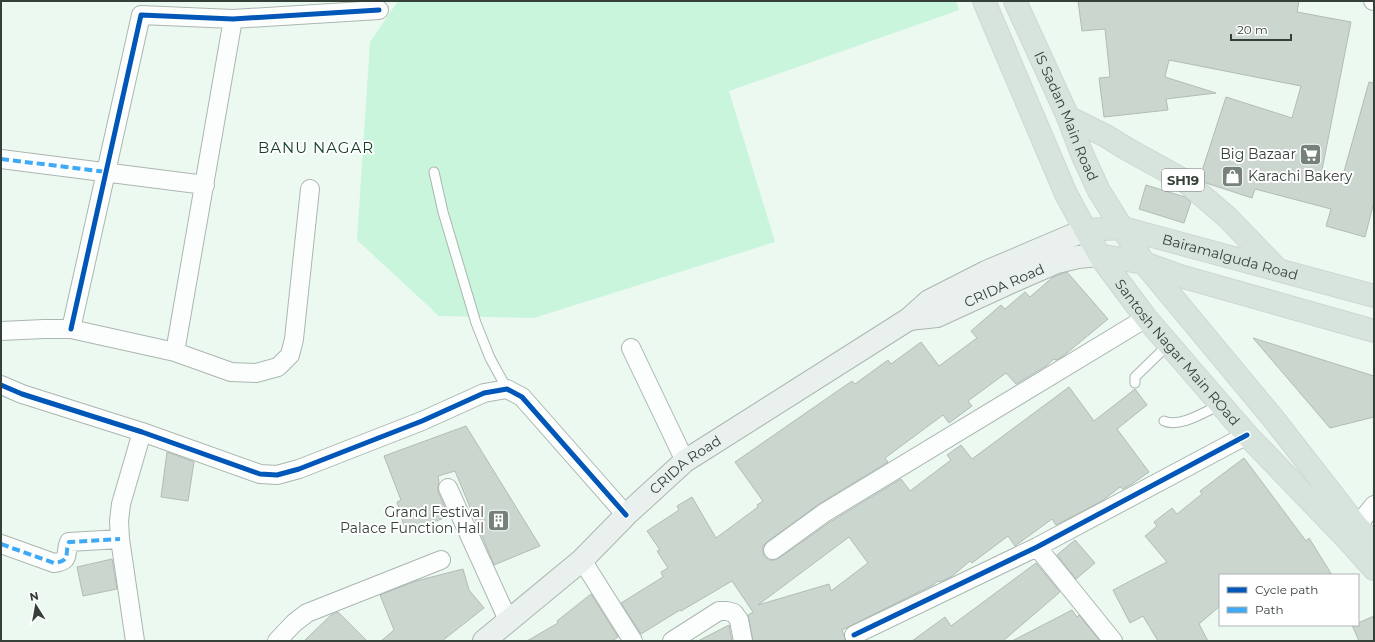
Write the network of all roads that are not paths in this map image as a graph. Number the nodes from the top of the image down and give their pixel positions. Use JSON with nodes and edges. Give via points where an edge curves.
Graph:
{"nodes":[{"id":1,"x":984,"y":1,"type":"edge"},
{"id":2,"x":1015,"y":1,"type":"edge"},
{"id":3,"x":379,"y":10,"type":"dead end"},
{"id":4,"x":233,"y":19,"type":"junction"},
{"id":5,"x":1068,"y":117,"type":"junction"},
{"id":6,"x":1,"y":159,"type":"edge"},
{"id":7,"x":107,"y":172,"type":"junction"},
{"id":8,"x":434,"y":172,"type":"dead end"},
{"id":9,"x":205,"y":185,"type":"junction"},
{"id":10,"x":310,"y":189,"type":"dead end"},
{"id":11,"x":1099,"y":191,"type":"junction"},
{"id":12,"x":1066,"y":194,"type":"junction"},
{"id":13,"x":1122,"y":228,"type":"junction"},
{"id":14,"x":1085,"y":230,"type":"junction"},
{"id":15,"x":1099,"y":255,"type":"junction"},
{"id":16,"x":1144,"y":263,"type":"junction"},
{"id":17,"x":1278,"y":270,"type":"junction"},
{"id":18,"x":1374,"y":296,"type":"edge"},
{"id":19,"x":1146,"y":318,"type":"junction"},
{"id":20,"x":910,"y":319,"type":"junction"},
{"id":21,"x":71,"y":329,"type":"junction"},
{"id":22,"x":1,"y":331,"type":"edge"},
{"id":23,"x":1374,"y":331,"type":"edge"},
{"id":24,"x":1169,"y":344,"type":"junction"},
{"id":25,"x":631,"y":348,"type":"dead end"},
{"id":26,"x":175,"y":352,"type":"junction"},
{"id":27,"x":1135,"y":383,"type":"dead end"},
{"id":28,"x":1,"y":386,"type":"edge"},
{"id":29,"x":507,"y":389,"type":"junction"},
{"id":30,"x":1221,"y":404,"type":"junction"},
{"id":31,"x":1164,"y":421,"type":"dead end"},
{"id":32,"x":142,"y":432,"type":"junction"},
{"id":33,"x":1247,"y":435,"type":"junction"},
{"id":34,"x":685,"y":461,"type":"junction"},
{"id":35,"x":448,"y":488,"type":"dead end"},
{"id":36,"x":1374,"y":505,"type":"edge"},
{"id":37,"x":626,"y":515,"type":"junction"},
{"id":38,"x":1357,"y":526,"type":"junction"},
{"id":39,"x":120,"y":539,"type":"junction"},
{"id":40,"x":1,"y":544,"type":"edge"},
{"id":41,"x":1374,"y":544,"type":"edge"},
{"id":42,"x":1037,"y":547,"type":"junction"},
{"id":43,"x":773,"y":550,"type":"dead end"},
{"id":44,"x":441,"y":560,"type":"dead end"},
{"id":45,"x":582,"y":560,"type":"junction"},
{"id":46,"x":1374,"y":569,"type":"edge"},
{"id":47,"x":508,"y":620,"type":"junction"},
{"id":48,"x":854,"y":635,"type":"dead end"},
{"id":49,"x":134,"y":641,"type":"edge"},
{"id":50,"x":276,"y":641,"type":"edge"},
{"id":51,"x":484,"y":641,"type":"edge"},
{"id":52,"x":633,"y":641,"type":"edge"},
{"id":53,"x":672,"y":641,"type":"edge"},
{"id":54,"x":743,"y":641,"type":"edge"},
{"id":55,"x":1113,"y":641,"type":"edge"}],
"edges":[{"from":1,"to":12,"type":"main road"},
{"from":2,"to":5,"type":"main road","name":"IS Sadan Main Road"},
{"from":3,"to":4,"type":"street"},
{"from":4,"to":7,"type":"street","via":[[141,15]]},
{"from":4,"to":9,"type":"street"},
{"from":5,"to":11,"type":"main road","name":"IS Sadan Main Road"},
{"from":5,"to":17,"type":"main road","number":"SH19","via":[[1185,181],[1227,217]]},
{"from":6,"to":7,"type":"street"},
{"from":7,"to":9,"type":"street"},
{"from":7,"to":21,"type":"street"},
{"from":8,"to":29,"type":"lane","via":[[443,212],[476,323],[490,358]]},
{"from":9,"to":26,"type":"street"},
{"from":10,"to":26,"type":"street","via":[[294,339],[290,354],[278,367],[256,373],[231,372]]},
{"from":11,"to":12,"type":"main road","via":[[1091,202],[1079,205],[1071,201]]},
{"from":11,"to":13,"type":"main road","name":"IS Sadan Main Road"},
{"from":12,"to":14,"type":"main road"},
{"from":13,"to":14,"type":"main road","name":"Bairamalguda Road"},
{"from":13,"to":16,"type":"main road","name":"IS Sadan Main Road"},
{"from":13,"to":17,"type":"main road","name":"Bairamalguda Road"},
{"from":14,"to":15,"type":"main road","name":"Santosh Nagar Main ROad"},
{"from":14,"to":20,"type":"main road","name":"CRIDA Road","via":[[978,276],[929,301]]},
{"from":15,"to":16,"type":"main road","name":"Bairamalguda Road"},
{"from":15,"to":19,"type":"main road","name":"Santosh Nagar Main ROad"},
{"from":15,"to":20,"type":"main road","name":"CRIDA Road","via":[[1078,256],[1057,262],[937,316]]},
{"from":16,"to":23,"type":"main road","name":"Bairamalguda Road","via":[[1180,276]]},
{"from":16,"to":38,"type":"main road"},
{"from":17,"to":18,"type":"main road","name":"Bairamalguda Road"},
{"from":19,"to":24,"type":"main road","name":"Santosh Nagar Main ROad"},
{"from":19,"to":43,"type":"street","via":[[824,513]]},
{"from":20,"to":34,"type":"main road","name":"CRIDA Road"},
{"from":21,"to":22,"type":"street"},
{"from":21,"to":26,"type":"street"},
{"from":24,"to":27,"type":"lane","via":[[1135,377]]},
{"from":24,"to":30,"type":"main road","name":"Santosh Nagar Main ROad"},
{"from":25,"to":34,"type":"street"},
{"from":28,"to":32,"type":"street"},
{"from":29,"to":32,"type":"street","via":[[484,393],[422,421],[299,469],[277,475],[260,474]]},
{"from":29,"to":37,"type":"street","via":[[522,397]]},
{"from":30,"to":31,"type":"lane","via":[[1178,423],[1170,424]]},
{"from":30,"to":33,"type":"main road","name":"Santosh Nagar Main ROad"},
{"from":32,"to":39,"type":"street","via":[[121,504]]},
{"from":33,"to":42,"type":"street"},
{"from":33,"to":46,"type":"main road","name":"Santosh Nagar Main ROad"},
{"from":34,"to":37,"type":"main road","name":"CRIDA Road"},
{"from":35,"to":47,"type":"street"},
{"from":36,"to":38,"type":"street"},
{"from":37,"to":45,"type":"main road","name":"CRIDA Road"},
{"from":38,"to":41,"type":"main road"},
{"from":39,"to":40,"type":"street","via":[[69,542],[64,560],[54,563]]},
{"from":39,"to":49,"type":"street"},
{"from":42,"to":48,"type":"street"},
{"from":42,"to":55,"type":"street"},
{"from":44,"to":50,"type":"street","via":[[307,613]]},
{"from":45,"to":47,"type":"main road","name":"CRIDA Road"},
{"from":45,"to":52,"type":"street"},
{"from":47,"to":51,"type":"main road","name":"CRIDA Road"},
{"from":53,"to":54,"type":"street","via":[[719,611],[734,612],[740,620]]}]}
